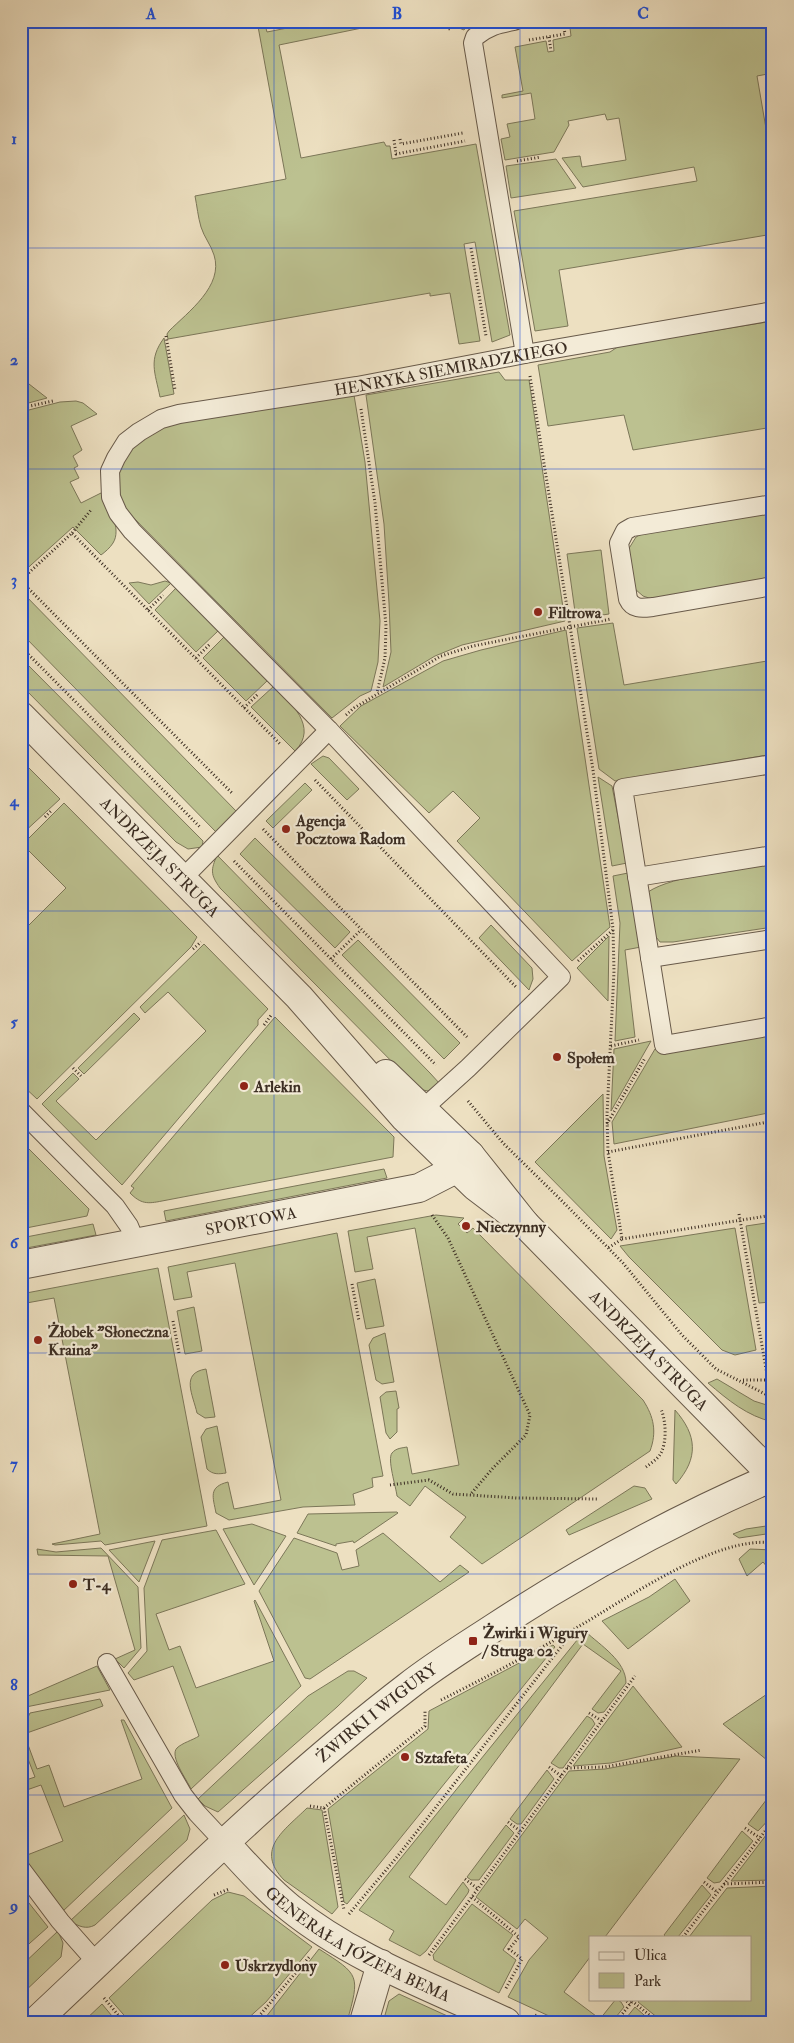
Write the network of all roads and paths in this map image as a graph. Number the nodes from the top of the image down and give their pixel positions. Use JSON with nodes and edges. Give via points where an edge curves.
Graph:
{"nodes":[{"id":1,"x":514,"y":21,"type":"edge"},
{"id":2,"x":549,"y":37,"type":"dead end"},
{"id":3,"x":551,"y":52,"type":"dead end"},
{"id":4,"x":465,"y":133,"type":"dead end"},
{"id":5,"x":489,"y":137,"type":"junction"},
{"id":6,"x":400,"y":139,"type":"dead end"},
{"id":7,"x":394,"y":140,"type":"dead end"},
{"id":8,"x":471,"y":248,"type":"dead end"},
{"id":9,"x":773,"y":311,"type":"edge"},
{"id":10,"x":486,"y":337,"type":"dead end"},
{"id":11,"x":524,"y":354,"type":"junction"},
{"id":12,"x":357,"y":386,"type":"junction"},
{"id":13,"x":532,"y":387,"type":"dead end"},
{"id":14,"x":53,"y":401,"type":"dead end"},
{"id":15,"x":21,"y":408,"type":"edge"},
{"id":16,"x":773,"y":504,"type":"edge"},
{"id":17,"x":92,"y":508,"type":"dead end"},
{"id":18,"x":72,"y":533,"type":"junction"},
{"id":19,"x":21,"y":580,"type":"edge"},
{"id":20,"x":773,"y":586,"type":"edge"},
{"id":21,"x":620,"y":617,"type":"dead end"},
{"id":22,"x":570,"y":626,"type":"junction"},
{"id":23,"x":21,"y":647,"type":"edge"},
{"id":24,"x":377,"y":694,"type":"junction"},
{"id":25,"x":21,"y":716,"type":"edge"},
{"id":26,"x":329,"y":730,"type":"junction"},
{"id":27,"x":298,"y":763,"type":"junction"},
{"id":28,"x":773,"y":764,"type":"edge"},
{"id":29,"x":52,"y":810,"type":"dead end"},
{"id":30,"x":45,"y":817,"type":"dead end"},
{"id":31,"x":254,"y":818,"type":"junction"},
{"id":32,"x":217,"y":845,"type":"junction"},
{"id":33,"x":773,"y":855,"type":"edge"},
{"id":34,"x":637,"y":878,"type":"junction"},
{"id":35,"x":181,"y":880,"type":"junction"},
{"id":36,"x":613,"y":929,"type":"junction"},
{"id":37,"x":361,"y":930,"type":"junction"},
{"id":38,"x":773,"y":939,"type":"edge"},
{"id":39,"x":201,"y":942,"type":"dead end"},
{"id":40,"x":193,"y":950,"type":"dead end"},
{"id":41,"x":650,"y":958,"type":"junction"},
{"id":42,"x":331,"y":959,"type":"junction"},
{"id":43,"x":561,"y":977,"type":"junction"},
{"id":44,"x":520,"y":992,"type":"dead end"},
{"id":45,"x":272,"y":1014,"type":"dead end"},
{"id":46,"x":264,"y":1024,"type":"dead end"},
{"id":47,"x":773,"y":1026,"type":"edge"},
{"id":48,"x":662,"y":1035,"type":"junction"},
{"id":49,"x":471,"y":1041,"type":"dead end"},
{"id":50,"x":611,"y":1046,"type":"junction"},
{"id":51,"x":73,"y":1068,"type":"dead end"},
{"id":52,"x":82,"y":1076,"type":"dead end"},
{"id":53,"x":453,"y":1082,"type":"junction"},
{"id":54,"x":21,"y":1111,"type":"edge"},
{"id":55,"x":416,"y":1115,"type":"junction"},
{"id":56,"x":773,"y":1121,"type":"edge"},
{"id":57,"x":607,"y":1125,"type":"junction"},
{"id":58,"x":608,"y":1152,"type":"junction"},
{"id":59,"x":463,"y":1162,"type":"junction"},
{"id":60,"x":429,"y":1210,"type":"dead end"},
{"id":61,"x":739,"y":1214,"type":"dead end"},
{"id":62,"x":773,"y":1215,"type":"edge"},
{"id":63,"x":740,"y":1220,"type":"junction"},
{"id":64,"x":622,"y":1239,"type":"junction"},
{"id":65,"x":136,"y":1243,"type":"junction"},
{"id":66,"x":608,"y":1248,"type":"junction"},
{"id":67,"x":21,"y":1265,"type":"edge"},
{"id":68,"x":352,"y":1284,"type":"dead end"},
{"id":69,"x":173,"y":1321,"type":"dead end"},
{"id":70,"x":359,"y":1321,"type":"dead end"},
{"id":71,"x":179,"y":1353,"type":"dead end"},
{"id":72,"x":773,"y":1379,"type":"edge"},
{"id":73,"x":739,"y":1380,"type":"junction"},
{"id":74,"x":768,"y":1380,"type":"junction"},
{"id":75,"x":773,"y":1398,"type":"edge"},
{"id":76,"x":661,"y":1409,"type":"dead end"},
{"id":77,"x":646,"y":1467,"type":"dead end"},
{"id":78,"x":773,"y":1477,"type":"edge"},
{"id":79,"x":390,"y":1485,"type":"dead end"},
{"id":80,"x":470,"y":1495,"type":"junction"},
{"id":81,"x":597,"y":1499,"type":"dead end"},
{"id":82,"x":773,"y":1543,"type":"edge"},
{"id":83,"x":576,"y":1628,"type":"junction"},
{"id":84,"x":107,"y":1662,"type":"dead end"},
{"id":85,"x":635,"y":1676,"type":"dead end"},
{"id":86,"x":440,"y":1701,"type":"dead end"},
{"id":87,"x":425,"y":1709,"type":"dead end"},
{"id":88,"x":589,"y":1713,"type":"dead end"},
{"id":89,"x":602,"y":1721,"type":"junction"},
{"id":90,"x":702,"y":1750,"type":"dead end"},
{"id":91,"x":549,"y":1767,"type":"dead end"},
{"id":92,"x":567,"y":1768,"type":"junction"},
{"id":93,"x":561,"y":1776,"type":"junction"},
{"id":94,"x":306,"y":1805,"type":"dead end"},
{"id":95,"x":324,"y":1808,"type":"junction"},
{"id":96,"x":773,"y":1821,"type":"edge"},
{"id":97,"x":508,"y":1822,"type":"dead end"},
{"id":98,"x":745,"y":1828,"type":"dead end"},
{"id":99,"x":520,"y":1831,"type":"junction"},
{"id":100,"x":760,"y":1838,"type":"junction"},
{"id":101,"x":225,"y":1843,"type":"junction"},
{"id":102,"x":21,"y":1869,"type":"edge"},
{"id":103,"x":465,"y":1879,"type":"dead end"},
{"id":104,"x":704,"y":1882,"type":"dead end"},
{"id":105,"x":773,"y":1882,"type":"edge"},
{"id":106,"x":723,"y":1884,"type":"junction"},
{"id":107,"x":232,"y":1889,"type":"dead end"},
{"id":108,"x":478,"y":1889,"type":"junction"},
{"id":109,"x":717,"y":1892,"type":"junction"},
{"id":110,"x":472,"y":1898,"type":"junction"},
{"id":111,"x":207,"y":1901,"type":"dead end"},
{"id":112,"x":683,"y":1936,"type":"edge"},
{"id":113,"x":312,"y":1953,"type":"dead end"},
{"id":114,"x":428,"y":1956,"type":"dead end"},
{"id":115,"x":98,"y":1964,"type":"junction"},
{"id":116,"x":380,"y":1964,"type":"junction"},
{"id":117,"x":504,"y":1991,"type":"dead end"},
{"id":118,"x":111,"y":1992,"type":"dead end"},
{"id":119,"x":104,"y":1998,"type":"junction"},
{"id":120,"x":632,"y":2001,"type":"edge"},
{"id":121,"x":101,"y":2002,"type":"dead end"},
{"id":122,"x":35,"y":2022,"type":"edge"},
{"id":123,"x":124,"y":2022,"type":"edge"},
{"id":124,"x":254,"y":2022,"type":"edge"},
{"id":125,"x":364,"y":2022,"type":"edge"},
{"id":126,"x":506,"y":2022,"type":"edge"},
{"id":127,"x":616,"y":2022,"type":"edge"},
{"id":128,"x":658,"y":2022,"type":"edge"}],
"edges":[{"from":1,"to":5,"type":"lane","via":[[494,24],[475,37],[473,43]]},
{"from":2,"to":3,"type":"path"},
{"from":4,"to":6,"type":"path","via":[[401,144]]},
{"from":5,"to":7,"type":"path","via":[[396,154]]},
{"from":5,"to":11,"type":"lane"},
{"from":8,"to":10,"type":"path"},
{"from":9,"to":11,"type":"lane","name":"HENRYKA SIEMIRADZKIEGO"},
{"from":11,"to":12,"type":"lane","name":"HENRYKA SIEMIRADZKIEGO"},
{"from":12,"to":24,"type":"path","via":[[375,503],[386,626],[385,658]]},
{"from":12,"to":26,"type":"lane","name":"HENRYKA SIEMIRADZKIEGO","via":[[169,416],[133,436],[121,449],[110,471],[111,497],[132,531]]},
{"from":13,"to":22,"type":"path"},
{"from":14,"to":15,"type":"path"},
{"from":16,"to":20,"type":"lane","via":[[632,528],[625,531],[619,543],[628,600],[637,608]]},
{"from":17,"to":18,"type":"path"},
{"from":18,"to":19,"type":"path"},
{"from":18,"to":27,"type":"path"},
{"from":19,"to":31,"type":"path"},
{"from":21,"to":22,"type":"path"},
{"from":22,"to":24,"type":"path","via":[[441,656]]},
{"from":22,"to":36,"type":"path","via":[[593,770]]},
{"from":23,"to":32,"type":"path"},
{"from":24,"to":26,"type":"path","via":[[354,708]]},
{"from":25,"to":35,"type":"street","name":"ANDRZEJA STRUGA"},
{"from":26,"to":27,"type":"lane"},
{"from":26,"to":43,"type":"lane"},
{"from":27,"to":31,"type":"lane"},
{"from":27,"to":44,"type":"path"},
{"from":28,"to":34,"type":"lane","via":[[623,788]]},
{"from":29,"to":30,"type":"path"},
{"from":31,"to":32,"type":"lane"},
{"from":31,"to":37,"type":"path"},
{"from":32,"to":35,"type":"lane"},
{"from":32,"to":42,"type":"path"},
{"from":33,"to":34,"type":"lane"},
{"from":34,"to":41,"type":"lane"},
{"from":35,"to":55,"type":"street","name":"ANDRZEJA STRUGA"},
{"from":36,"to":43,"type":"path"},
{"from":36,"to":50,"type":"path"},
{"from":37,"to":42,"type":"path"},
{"from":37,"to":49,"type":"path"},
{"from":38,"to":41,"type":"lane"},
{"from":39,"to":40,"type":"path"},
{"from":41,"to":48,"type":"lane"},
{"from":42,"to":53,"type":"path"},
{"from":43,"to":53,"type":"lane"},
{"from":45,"to":46,"type":"path"},
{"from":47,"to":48,"type":"lane","via":[[664,1045]]},
{"from":48,"to":50,"type":"path"},
{"from":48,"to":57,"type":"path","via":[[653,1042]]},
{"from":50,"to":57,"type":"path"},
{"from":51,"to":52,"type":"path"},
{"from":53,"to":55,"type":"lane"},
{"from":53,"to":66,"type":"path","via":[[503,1144]]},
{"from":54,"to":65,"type":"lane","via":[[115,1206]]},
{"from":55,"to":59,"type":"street","name":"ANDRZEJA STRUGA"},
{"from":56,"to":58,"type":"path"},
{"from":57,"to":58,"type":"path"},
{"from":58,"to":64,"type":"path"},
{"from":59,"to":65,"type":"street","name":"SPORTOWA","via":[[420,1188]]},
{"from":59,"to":78,"type":"street","name":"ANDRZEJA STRUGA","via":[[475,1186],[526,1224]]},
{"from":60,"to":80,"type":"path","via":[[448,1238],[530,1415],[526,1435]]},
{"from":61,"to":63,"type":"path"},
{"from":62,"to":63,"type":"path"},
{"from":63,"to":64,"type":"path"},
{"from":63,"to":74,"type":"path"},
{"from":64,"to":66,"type":"path"},
{"from":65,"to":67,"type":"street","name":"SPORTOWA"},
{"from":66,"to":73,"type":"path","via":[[682,1335],[716,1369]]},
{"from":68,"to":70,"type":"path"},
{"from":69,"to":71,"type":"path"},
{"from":72,"to":74,"type":"path"},
{"from":73,"to":74,"type":"path"},
{"from":73,"to":75,"type":"path"},
{"from":76,"to":77,"type":"path","via":[[665,1424],[664,1443],[661,1453]]},
{"from":78,"to":101,"type":"street","name":"ŻWIRKI I WIGURY","via":[[617,1553],[456,1652],[338,1743]]},
{"from":79,"to":80,"type":"path","via":[[429,1480],[453,1494]]},
{"from":80,"to":81,"type":"path"},
{"from":82,"to":83,"type":"path","via":[[746,1544],[698,1559],[661,1577]]},
{"from":83,"to":86,"type":"path"},
{"from":83,"to":95,"type":"path","via":[[398,1858],[347,1916],[342,1905]]},
{"from":84,"to":101,"type":"lane","via":[[183,1795]]},
{"from":85,"to":89,"type":"path"},
{"from":87,"to":95,"type":"path","via":[[425,1726]]},
{"from":88,"to":89,"type":"path"},
{"from":89,"to":92,"type":"path"},
{"from":90,"to":92,"type":"path","via":[[604,1766]]},
{"from":91,"to":93,"type":"path"},
{"from":92,"to":93,"type":"path"},
{"from":93,"to":99,"type":"path"},
{"from":94,"to":95,"type":"path"},
{"from":96,"to":100,"type":"path"},
{"from":97,"to":99,"type":"path"},
{"from":98,"to":100,"type":"path"},
{"from":99,"to":108,"type":"path"},
{"from":100,"to":106,"type":"path"},
{"from":101,"to":115,"type":"street","name":"ŻWIRKI I WIGURY"},
{"from":101,"to":116,"type":"street","name":"GENERAŁA JÓZEFA BEMA","via":[[290,1909]]},
{"from":102,"to":115,"type":"lane"},
{"from":103,"to":108,"type":"path"},
{"from":104,"to":109,"type":"path"},
{"from":105,"to":106,"type":"path"},
{"from":106,"to":109,"type":"path"},
{"from":107,"to":111,"type":"path","via":[[214,1894]]},
{"from":108,"to":110,"type":"path"},
{"from":109,"to":112,"type":"path"},
{"from":110,"to":114,"type":"path"},
{"from":110,"to":117,"type":"path","via":[[519,1937],[509,1949],[522,1959]]},
{"from":113,"to":124,"type":"path"},
{"from":115,"to":122,"type":"street","name":"ŻWIRKI I WIGURY"},
{"from":116,"to":125,"type":"street"},
{"from":116,"to":126,"type":"street","name":"GENERAŁA JÓZEFA BEMA"},
{"from":118,"to":119,"type":"path"},
{"from":119,"to":121,"type":"path"},
{"from":119,"to":123,"type":"path"},
{"from":120,"to":127,"type":"path"},
{"from":120,"to":128,"type":"path"}]}
